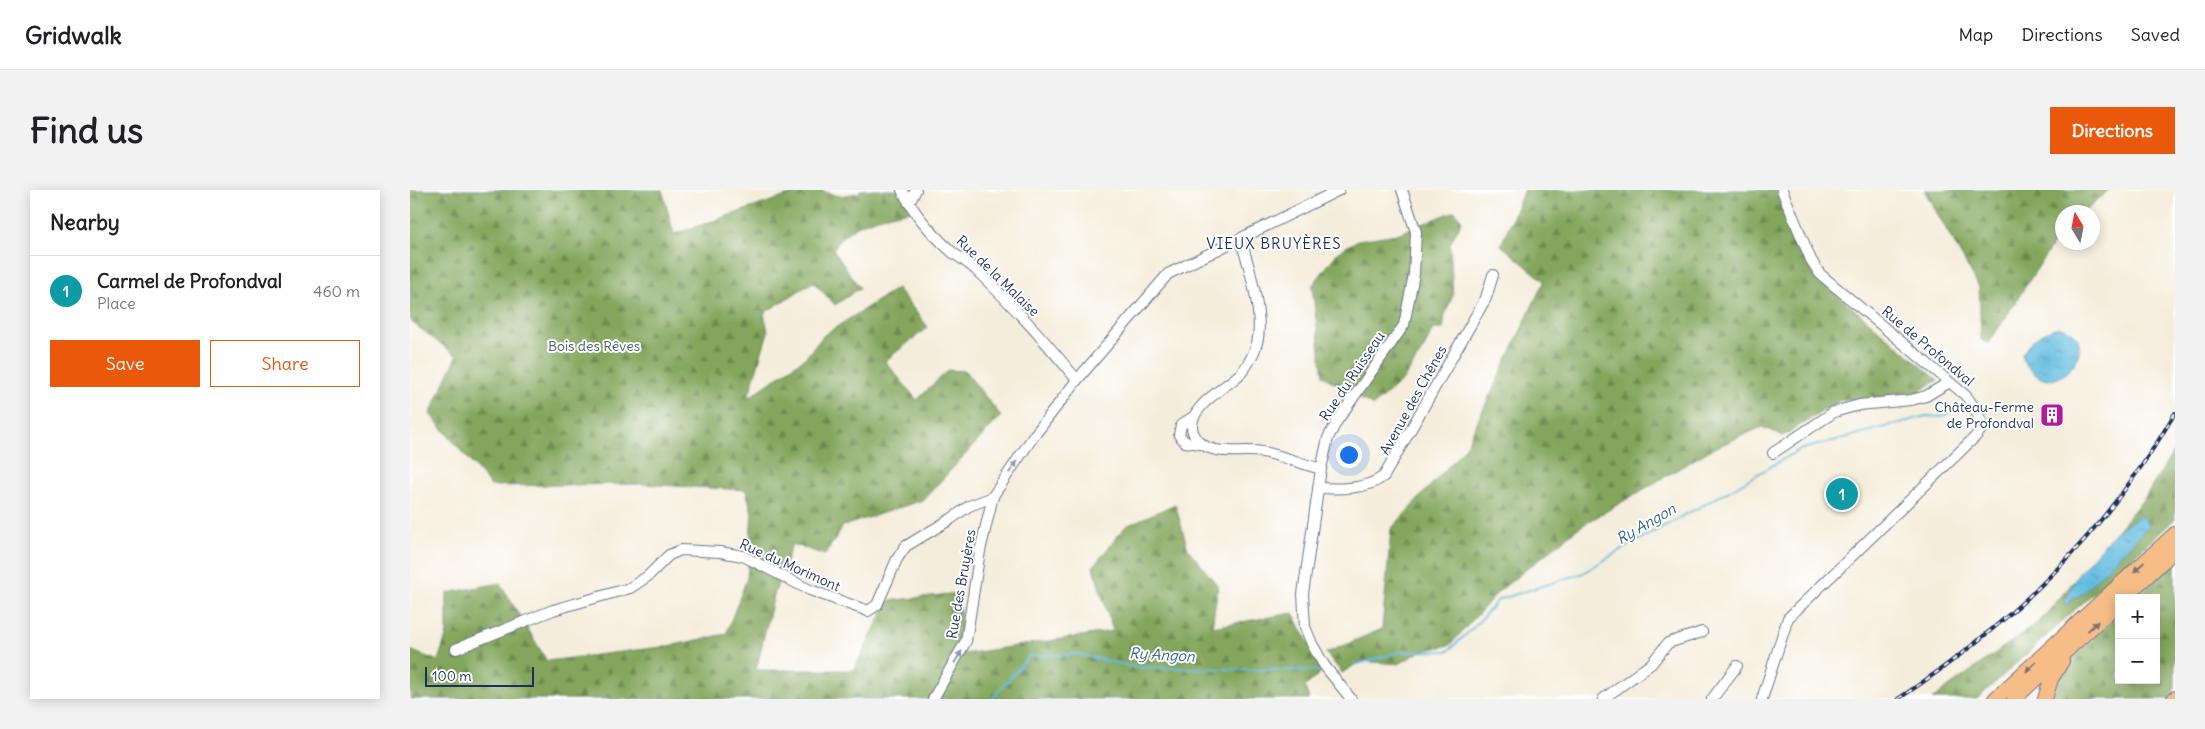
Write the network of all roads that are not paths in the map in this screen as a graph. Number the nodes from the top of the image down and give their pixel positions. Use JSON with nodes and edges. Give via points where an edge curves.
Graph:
{"nodes":[{"id":1,"x":902,"y":190,"type":"edge"},
{"id":2,"x":916,"y":190,"type":"edge"},
{"id":3,"x":1339,"y":190,"type":"edge"},
{"id":4,"x":1402,"y":190,"type":"edge"},
{"id":5,"x":1782,"y":190,"type":"edge"},
{"id":6,"x":909,"y":203,"type":"junction"},
{"id":7,"x":1240,"y":239,"type":"junction"},
{"id":8,"x":1493,"y":276,"type":"dead end"},
{"id":9,"x":1077,"y":380,"type":"junction"},
{"id":10,"x":1948,"y":383,"type":"junction"},
{"id":11,"x":1193,"y":417,"type":"junction"},
{"id":12,"x":1201,"y":444,"type":"junction"},
{"id":13,"x":1773,"y":453,"type":"dead end"},
{"id":14,"x":1321,"y":469,"type":"junction"},
{"id":15,"x":1318,"y":488,"type":"junction"},
{"id":16,"x":993,"y":497,"type":"junction"},
{"id":17,"x":2175,"y":534,"type":"edge"},
{"id":18,"x":2175,"y":550,"type":"edge"},
{"id":19,"x":2128,"y":594,"type":"edge"},
{"id":20,"x":2115,"y":606,"type":"edge"},
{"id":21,"x":1702,"y":632,"type":"dead end"},
{"id":22,"x":456,"y":649,"type":"dead end"},
{"id":23,"x":2067,"y":650,"type":"junction"},
{"id":24,"x":1737,"y":666,"type":"dead end"},
{"id":25,"x":933,"y":699,"type":"edge"},
{"id":26,"x":1351,"y":699,"type":"edge"},
{"id":27,"x":1603,"y":699,"type":"edge"},
{"id":28,"x":1712,"y":699,"type":"edge"},
{"id":29,"x":1762,"y":699,"type":"edge"},
{"id":30,"x":1995,"y":699,"type":"edge"},
{"id":31,"x":2014,"y":699,"type":"edge"},
{"id":32,"x":2045,"y":699,"type":"edge"}],
"edges":[{"from":1,"to":6,"type":"street","name":"Rue de la Malaise"},
{"from":2,"to":6,"type":"street"},
{"from":3,"to":7,"type":"street","name":"Rue des Bruyères"},
{"from":4,"to":14,"type":"street","name":"Rue du Ruisseau","via":[[1416,232],[1414,274],[1404,324],[1337,421],[1328,438]]},
{"from":5,"to":10,"type":"street","name":"Rue de Profondval","via":[[1820,274]]},
{"from":6,"to":9,"type":"street","name":"Rue de la Malaise","via":[[952,251],[1005,300]]},
{"from":7,"to":9,"type":"street","name":"Rue des Bruyères","via":[[1165,276]]},
{"from":7,"to":11,"type":"street","via":[[1258,310],[1257,342],[1249,363],[1240,374],[1200,407]]},
{"from":8,"to":15,"type":"street","name":"Avenue des Chênes","via":[[1486,298],[1384,476],[1368,485]]},
{"from":16,"to":9,"type":"street","name":"Rue des Bruyères","one_way":true,"via":[[1033,436]]},
{"from":10,"to":13,"type":"street","via":[[1926,396],[1911,400],[1859,405],[1834,412]]},
{"from":10,"to":29,"type":"street","name":"Rue de Profondval","via":[[1970,401],[1984,426],[1788,618]]},
{"from":11,"to":12,"type":"street","via":[[1193,431]]},
{"from":11,"to":12,"type":"street","via":[[1181,425],[1179,435],[1185,442]]},
{"from":12,"to":14,"type":"street","via":[[1214,449],[1263,452]]},
{"from":14,"to":15,"type":"street","name":"Rue du Ruisseau"},
{"from":15,"to":26,"type":"street","name":"Rue du Ruisseau","via":[[1302,604],[1308,635],[1324,664]]},
{"from":16,"to":22,"type":"street","name":"Rue du Morimont","via":[[969,506],[906,546],[877,605],[868,611],[810,590],[742,556],[681,550],[669,555],[630,588],[553,610]]},
{"from":25,"to":16,"type":"street","name":"Rue des Bruyères","one_way":true,"via":[[966,640],[980,551]]},
{"from":17,"to":30,"type":"highway","one_way":true},
{"from":18,"to":19,"type":"highway"},
{"from":23,"to":20,"type":"highway","one_way":true},
{"from":21,"to":27,"type":"street","via":[[1668,643],[1651,664]]},
{"from":23,"to":31,"type":"highway"},
{"from":23,"to":32,"type":"highway","via":[[2051,679]]},
{"from":24,"to":28,"type":"street"}]}
